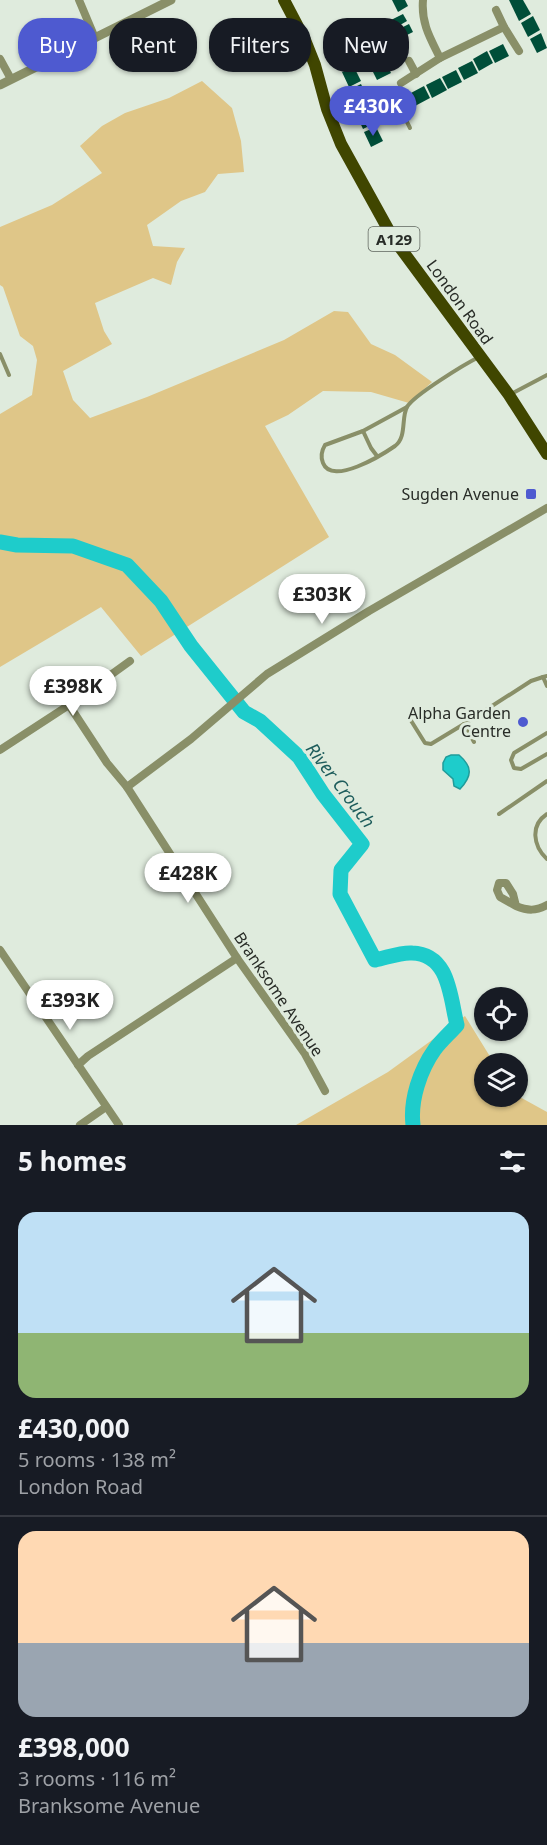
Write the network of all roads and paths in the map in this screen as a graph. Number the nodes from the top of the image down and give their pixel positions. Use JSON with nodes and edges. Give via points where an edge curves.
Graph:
{"nodes":[{"id":1,"x":79,"y":0,"type":"edge"},
{"id":2,"x":171,"y":0,"type":"edge"},
{"id":3,"x":284,"y":0,"type":"edge"},
{"id":4,"x":423,"y":0,"type":"edge"},
{"id":5,"x":495,"y":10,"type":"dead end"},
{"id":6,"x":87,"y":18,"type":"edge"},
{"id":7,"x":504,"y":27,"type":"junction"},
{"id":8,"x":97,"y":37,"type":"edge"},
{"id":9,"x":519,"y":51,"type":"dead end"},
{"id":10,"x":440,"y":58,"type":"junction"},
{"id":11,"x":0,"y":59,"type":"edge"},
{"id":12,"x":409,"y":61,"type":"dead end"},
{"id":13,"x":25,"y":72,"type":"edge"},
{"id":14,"x":416,"y":74,"type":"junction"},
{"id":15,"x":11,"y":79,"type":"junction"},
{"id":16,"x":401,"y":83,"type":"junction"},
{"id":17,"x":0,"y":85,"type":"edge"},
{"id":18,"x":348,"y":115,"type":"dead end"},
{"id":19,"x":410,"y":128,"type":"dead end"},
{"id":20,"x":0,"y":354,"type":"edge"},
{"id":21,"x":479,"y":357,"type":"junction"},
{"id":22,"x":9,"y":375,"type":"dead end"},
{"id":23,"x":547,"y":375,"type":"edge"},
{"id":24,"x":509,"y":395,"type":"junction"},
{"id":25,"x":407,"y":407,"type":"junction"},
{"id":26,"x":363,"y":431,"type":"junction"},
{"id":27,"x":547,"y":454,"type":"edge"},
{"id":28,"x":377,"y":456,"type":"junction"},
{"id":29,"x":547,"y":508,"type":"edge"},
{"id":30,"x":130,"y":661,"type":"dead end"},
{"id":31,"x":545,"y":676,"type":"edge"},
{"id":32,"x":547,"y":686,"type":"edge"},
{"id":33,"x":69,"y":705,"type":"junction"},
{"id":34,"x":410,"y":719,"type":"dead end"},
{"id":35,"x":464,"y":724,"type":"junction"},
{"id":36,"x":547,"y":733,"type":"edge"},
{"id":37,"x":474,"y":742,"type":"dead end"},
{"id":38,"x":0,"y":750,"type":"edge"},
{"id":39,"x":547,"y":754,"type":"edge"},
{"id":40,"x":547,"y":781,"type":"edge"},
{"id":41,"x":127,"y":787,"type":"junction"},
{"id":42,"x":499,"y":814,"type":"dead end"},
{"id":43,"x":547,"y":814,"type":"edge"},
{"id":44,"x":547,"y":859,"type":"edge"},
{"id":45,"x":547,"y":905,"type":"edge"},
{"id":46,"x":516,"y":906,"type":"dead end"},
{"id":47,"x":0,"y":950,"type":"edge"},
{"id":48,"x":237,"y":958,"type":"junction"},
{"id":49,"x":3,"y":961,"type":"edge"},
{"id":50,"x":78,"y":1065,"type":"junction"},
{"id":51,"x":325,"y":1091,"type":"dead end"},
{"id":52,"x":106,"y":1107,"type":"junction"},
{"id":53,"x":80,"y":1125,"type":"edge"},
{"id":54,"x":119,"y":1125,"type":"edge"}],
"edges":[{"from":1,"to":6,"type":"street"},
{"from":2,"to":8,"type":"street"},
{"from":3,"to":21,"type":"main road","name":"London Road","number":"A129","via":[[305,40],[327,109],[358,178],[393,238]]},
{"from":4,"to":10,"type":"street","via":[[425,28]]},
{"from":5,"to":7,"type":"street"},
{"from":7,"to":9,"type":"street"},
{"from":7,"to":10,"type":"street"},
{"from":10,"to":14,"type":"street"},
{"from":11,"to":15,"type":"street"},
{"from":12,"to":14,"type":"street"},
{"from":13,"to":15,"type":"street"},
{"from":14,"to":16,"type":"street"},
{"from":15,"to":17,"type":"street"},
{"from":16,"to":18,"type":"path","via":[[396,82],[390,92]]},
{"from":16,"to":19,"type":"lane","via":[[395,98]]},
{"from":20,"to":22,"type":"lane"},
{"from":21,"to":24,"type":"main road","name":"London Road","number":"A129"},
{"from":21,"to":25,"type":"lane","via":[[460,366]]},
{"from":23,"to":24,"type":"lane"},
{"from":24,"to":27,"type":"main road","name":"London Road","number":"A129"},
{"from":25,"to":26,"type":"lane"},
{"from":25,"to":28,"type":"lane","via":[[398,443]]},
{"from":26,"to":28,"type":"lane"},
{"from":26,"to":28,"type":"lane","via":[[325,445],[323,463],[327,469],[340,472]]},
{"from":29,"to":41,"type":"street","via":[[267,674]]},
{"from":30,"to":33,"type":"street"},
{"from":31,"to":32,"type":"lane"},
{"from":31,"to":35,"type":"lane"},
{"from":33,"to":38,"type":"street"},
{"from":33,"to":41,"type":"street","name":"Branksome Avenue"},
{"from":34,"to":35,"type":"lane","via":[[425,743],[431,744]]},
{"from":35,"to":37,"type":"lane"},
{"from":36,"to":39,"type":"lane","via":[[514,753],[511,760],[514,768],[521,769]]},
{"from":40,"to":42,"type":"lane"},
{"from":41,"to":48,"type":"street","name":"Branksome Avenue"},
{"from":43,"to":44,"type":"lane","via":[[536,825],[535,833],[540,851]]},
{"from":45,"to":46,"type":"street","via":[[538,910]]},
{"from":47,"to":49,"type":"street"},
{"from":48,"to":50,"type":"street"},
{"from":48,"to":51,"type":"street","name":"Branksome Avenue","via":[[305,1054]]},
{"from":49,"to":50,"type":"street"},
{"from":50,"to":52,"type":"street"},
{"from":52,"to":53,"type":"street"},
{"from":52,"to":54,"type":"street"}]}
